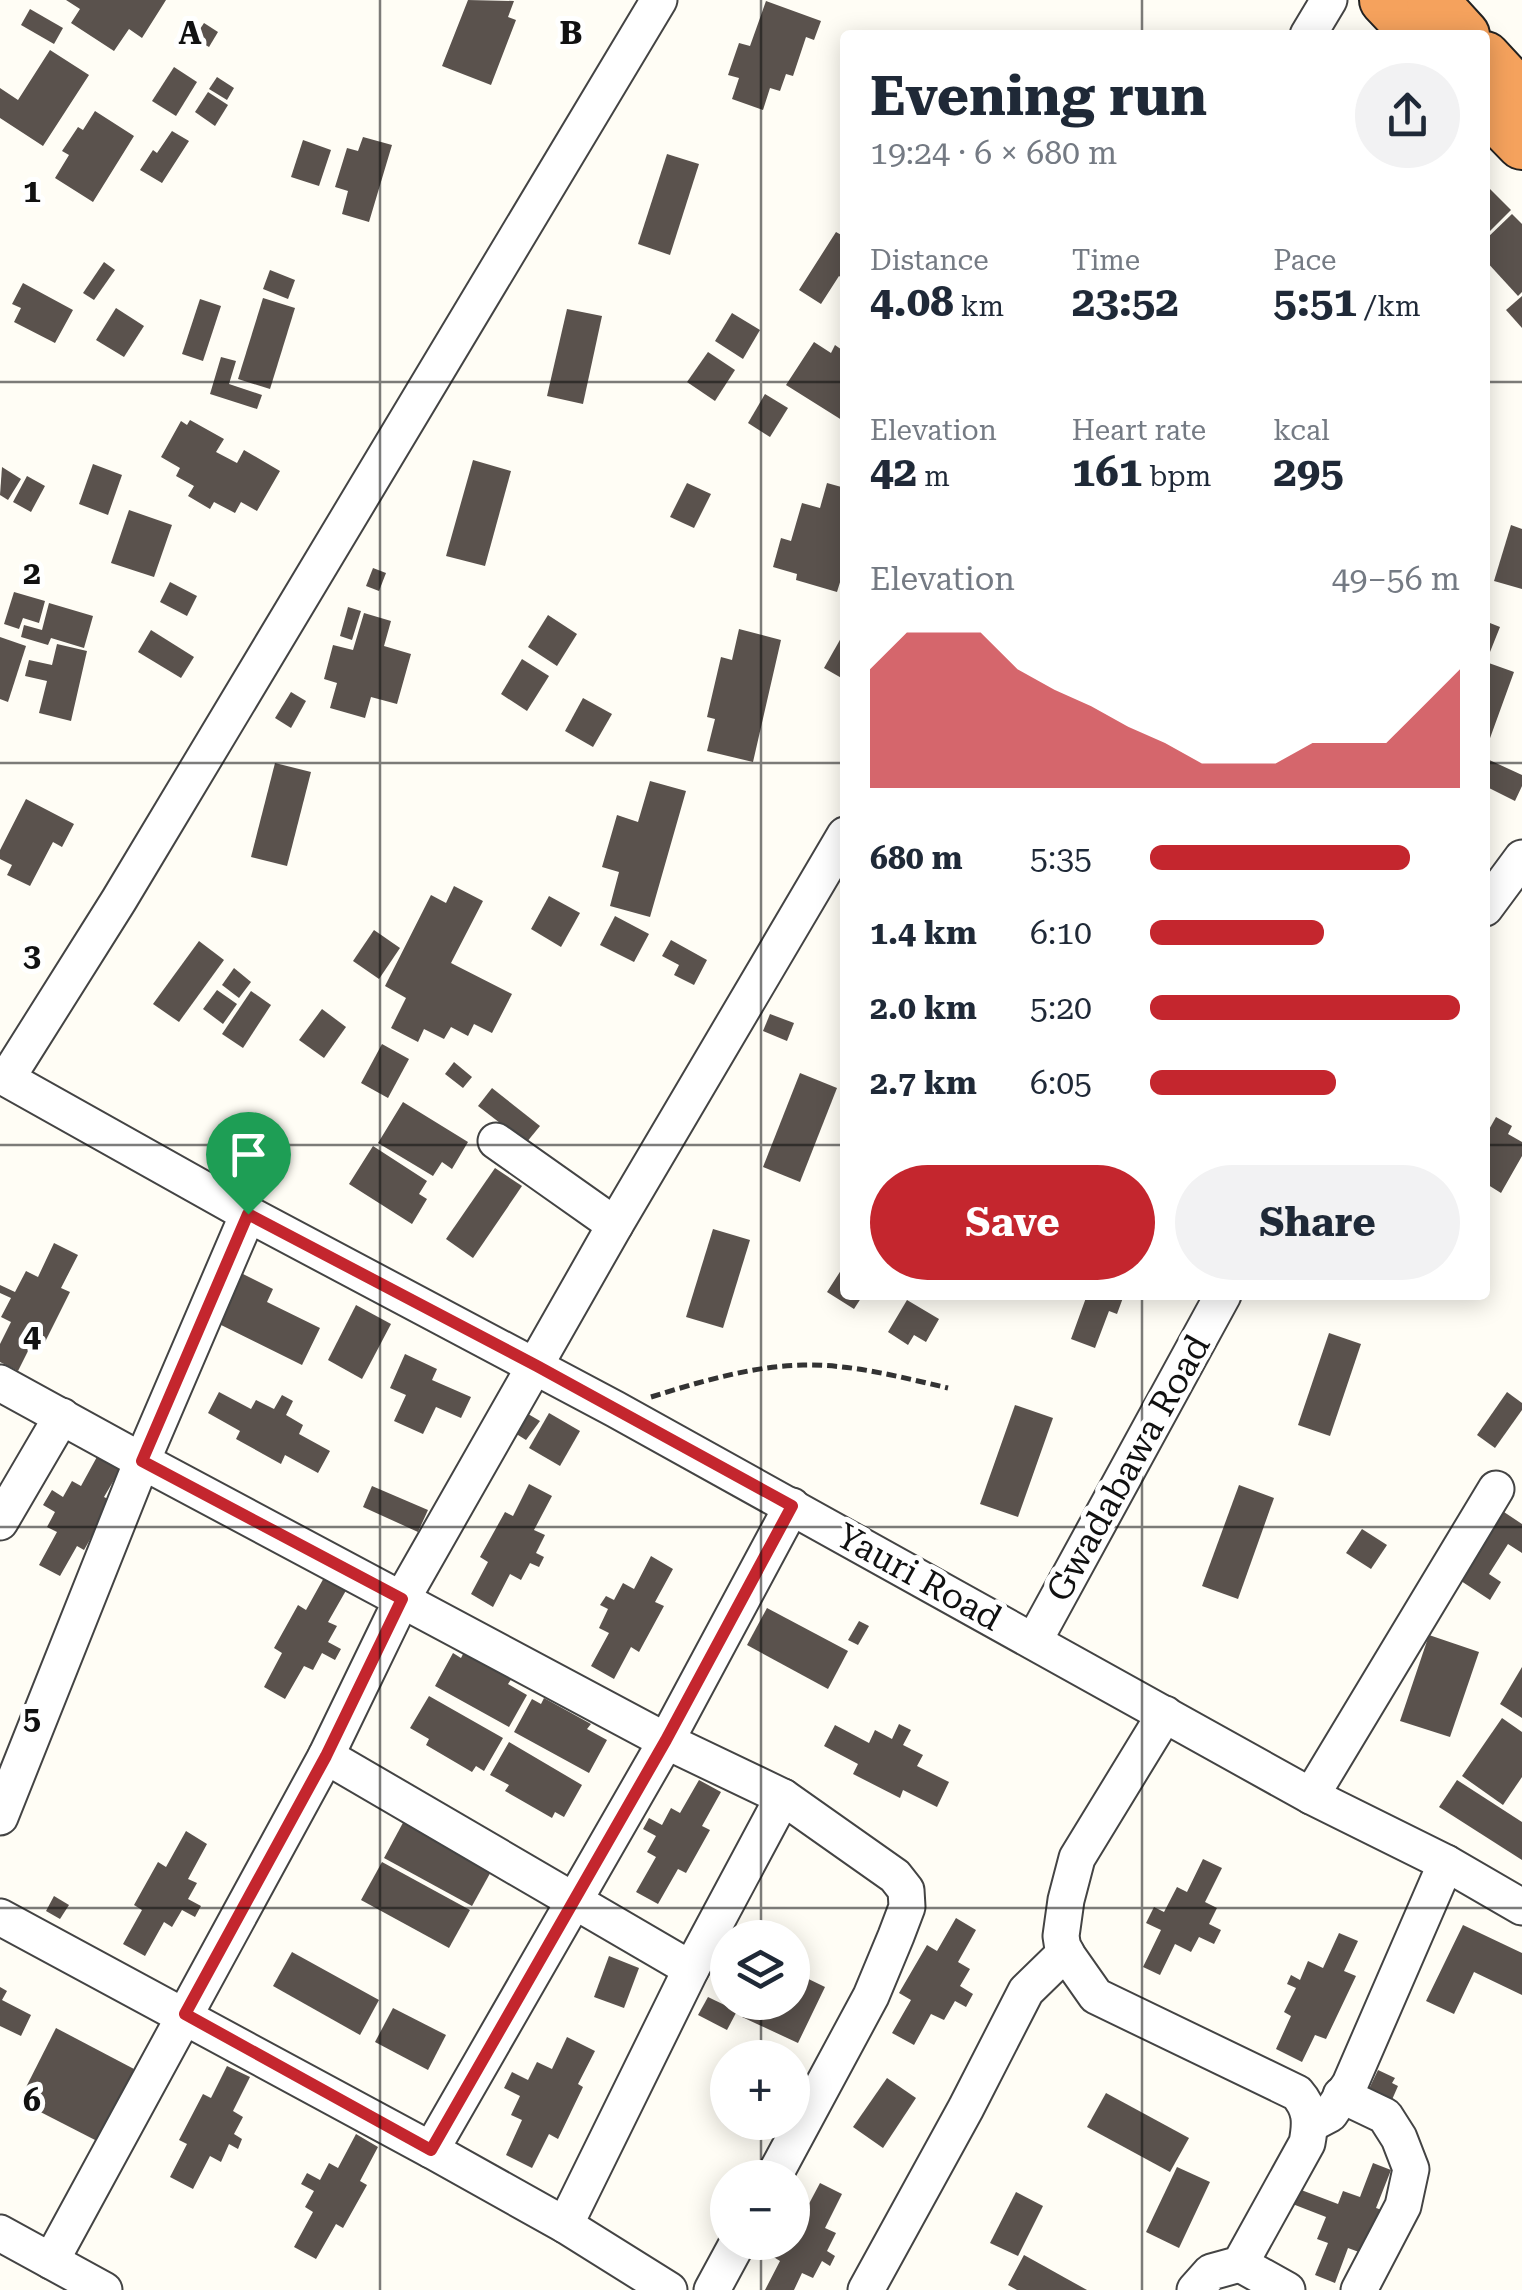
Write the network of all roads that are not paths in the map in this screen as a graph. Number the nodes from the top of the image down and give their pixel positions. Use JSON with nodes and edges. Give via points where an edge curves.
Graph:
{"nodes":[{"id":1,"x":659,"y":0,"type":"edge"},
{"id":2,"x":1328,"y":0,"type":"edge"},
{"id":3,"x":1385,"y":0,"type":"edge"},
{"id":4,"x":1432,"y":0,"type":"edge"},
{"id":5,"x":1311,"y":30,"type":"edge"},
{"id":6,"x":1413,"y":30,"type":"edge"},
{"id":7,"x":1459,"y":30,"type":"edge"},
{"id":8,"x":1490,"y":62,"type":"edge"},
{"id":9,"x":1522,"y":97,"type":"edge"},
{"id":10,"x":1490,"y":111,"type":"edge"},
{"id":11,"x":1522,"y":144,"type":"edge"},
{"id":12,"x":840,"y":844,"type":"edge"},
{"id":13,"x":1522,"y":858,"type":"edge"},
{"id":14,"x":1490,"y":901,"type":"edge"},
{"id":15,"x":3,"y":1076,"type":"edge"},
{"id":16,"x":496,"y":1141,"type":"dead end"},
{"id":17,"x":248,"y":1214,"type":"junction"},
{"id":18,"x":615,"y":1225,"type":"junction"},
{"id":19,"x":1220,"y":1300,"type":"edge"},
{"id":20,"x":537,"y":1366,"type":"junction"},
{"id":21,"x":0,"y":1383,"type":"edge"},
{"id":22,"x":62,"y":1416,"type":"junction"},
{"id":23,"x":142,"y":1461,"type":"junction"},
{"id":24,"x":1496,"y":1489,"type":"dead end"},
{"id":25,"x":792,"y":1506,"type":"junction"},
{"id":26,"x":0,"y":1522,"type":"edge"},
{"id":27,"x":402,"y":1599,"type":"junction"},
{"id":28,"x":1034,"y":1641,"type":"junction"},
{"id":29,"x":1165,"y":1714,"type":"junction"},
{"id":30,"x":666,"y":1740,"type":"junction"},
{"id":31,"x":326,"y":1756,"type":"junction"},
{"id":32,"x":1311,"y":1796,"type":"junction"},
{"id":33,"x":783,"y":1798,"type":"junction"},
{"id":34,"x":0,"y":1817,"type":"edge"},
{"id":35,"x":1446,"y":1863,"type":"junction"},
{"id":36,"x":574,"y":1901,"type":"junction"},
{"id":37,"x":1522,"y":1907,"type":"edge"},
{"id":38,"x":0,"y":1917,"type":"edge"},
{"id":39,"x":1066,"y":1952,"type":"junction"},
{"id":40,"x":691,"y":1969,"type":"junction"},
{"id":41,"x":185,"y":2014,"type":"junction"},
{"id":42,"x":1342,"y":2095,"type":"junction"},
{"id":43,"x":1311,"y":2124,"type":"junction"},
{"id":44,"x":431,"y":2150,"type":"junction"},
{"id":45,"x":783,"y":2160,"type":"edge"},
{"id":46,"x":565,"y":2226,"type":"junction"},
{"id":47,"x":0,"y":2233,"type":"edge"},
{"id":48,"x":51,"y":2260,"type":"junction"},
{"id":49,"x":728,"y":2260,"type":"edge"},
{"id":50,"x":1240,"y":2264,"type":"junction"},
{"id":51,"x":104,"y":2290,"type":"edge"},
{"id":52,"x":669,"y":2290,"type":"edge"},
{"id":53,"x":712,"y":2290,"type":"edge"},
{"id":54,"x":866,"y":2290,"type":"edge"},
{"id":55,"x":1195,"y":2290,"type":"edge"},
{"id":56,"x":1286,"y":2290,"type":"edge"},
{"id":57,"x":1359,"y":2290,"type":"edge"}],
"edges":[{"from":1,"to":15,"type":"street","via":[[119,900]]},
{"from":2,"to":5,"type":"street"},
{"from":3,"to":6,"type":"highway"},
{"from":4,"to":7,"type":"highway"},
{"from":8,"to":9,"type":"highway"},
{"from":10,"to":11,"type":"highway"},
{"from":12,"to":18,"type":"street"},
{"from":13,"to":14,"type":"street"},
{"from":15,"to":17,"type":"street","name":"Yauri Road"},
{"from":16,"to":18,"type":"street"},
{"from":17,"to":20,"type":"street","name":"Yauri Road"},
{"from":17,"to":23,"type":"street"},
{"from":18,"to":20,"type":"street"},
{"from":19,"to":28,"type":"street","name":"Gwadabawa Road"},
{"from":20,"to":25,"type":"street","name":"Yauri Road"},
{"from":20,"to":27,"type":"street"},
{"from":21,"to":22,"type":"street"},
{"from":22,"to":23,"type":"street"},
{"from":22,"to":26,"type":"street"},
{"from":23,"to":27,"type":"street"},
{"from":23,"to":34,"type":"street"},
{"from":24,"to":32,"type":"street"},
{"from":25,"to":28,"type":"street","name":"Yauri Road"},
{"from":25,"to":30,"type":"street"},
{"from":27,"to":30,"type":"street"},
{"from":27,"to":31,"type":"street"},
{"from":28,"to":29,"type":"street","name":"Yauri Road"},
{"from":29,"to":32,"type":"street","name":"Yauri Road"},
{"from":29,"to":39,"type":"street","via":[[1077,1858],[1061,1936]]},
{"from":30,"to":33,"type":"street"},
{"from":30,"to":36,"type":"street"},
{"from":31,"to":36,"type":"street"},
{"from":31,"to":41,"type":"street"},
{"from":32,"to":35,"type":"street","name":"Yauri Road"},
{"from":33,"to":40,"type":"street"},
{"from":33,"to":45,"type":"street","via":[[894,1876],[906,1890],[907,1907],[871,1996]]},
{"from":35,"to":37,"type":"street","name":"Yauri Road"},
{"from":35,"to":42,"type":"street"},
{"from":36,"to":40,"type":"street"},
{"from":36,"to":44,"type":"street"},
{"from":38,"to":41,"type":"street"},
{"from":39,"to":43,"type":"street","via":[[1096,1996],[1297,2093]]},
{"from":39,"to":54,"type":"street","via":[[1026,1990]]},
{"from":40,"to":46,"type":"street"},
{"from":41,"to":44,"type":"street"},
{"from":41,"to":48,"type":"street"},
{"from":42,"to":43,"type":"street","via":[[1330,2114]]},
{"from":42,"to":57,"type":"street","via":[[1385,2116],[1410,2170],[1403,2206]]},
{"from":43,"to":50,"type":"street","via":[[1308,2143]]},
{"from":44,"to":46,"type":"street"},
{"from":46,"to":52,"type":"street"},
{"from":47,"to":48,"type":"street"},
{"from":48,"to":51,"type":"street"},
{"from":49,"to":53,"type":"street"},
{"from":50,"to":55,"type":"street","via":[[1211,2272]]},
{"from":50,"to":56,"type":"street"}]}
